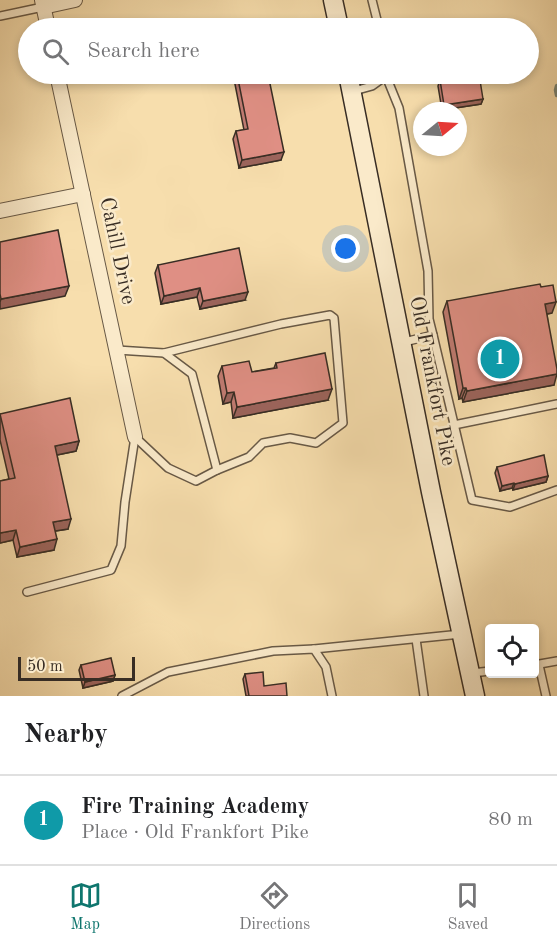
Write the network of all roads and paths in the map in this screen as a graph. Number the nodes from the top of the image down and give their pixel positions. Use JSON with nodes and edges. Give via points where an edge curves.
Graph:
{"nodes":[{"id":1,"x":75,"y":0,"type":"edge"},
{"id":2,"x":333,"y":0,"type":"edge"},
{"id":3,"x":372,"y":0,"type":"edge"},
{"id":4,"x":42,"y":3,"type":"edge"},
{"id":5,"x":0,"y":16,"type":"edge"},
{"id":6,"x":46,"y":18,"type":"edge"},
{"id":7,"x":337,"y":18,"type":"edge"},
{"id":8,"x":376,"y":18,"type":"edge"},
{"id":9,"x":59,"y":84,"type":"edge"},
{"id":10,"x":350,"y":84,"type":"edge"},
{"id":11,"x":375,"y":84,"type":"edge"},
{"id":12,"x":390,"y":84,"type":"edge"},
{"id":13,"x":351,"y":92,"type":"junction"},
{"id":14,"x":83,"y":194,"type":"junction"},
{"id":15,"x":0,"y":211,"type":"edge"},
{"id":16,"x":433,"y":334,"type":"junction"},
{"id":17,"x":402,"y":343,"type":"junction"},
{"id":18,"x":117,"y":350,"type":"junction"},
{"id":19,"x":164,"y":353,"type":"junction"},
{"id":20,"x":557,"y":404,"type":"edge"},
{"id":21,"x":454,"y":425,"type":"junction"},
{"id":22,"x":135,"y":437,"type":"junction"},
{"id":23,"x":217,"y":470,"type":"junction"},
{"id":24,"x":557,"y":490,"type":"edge"},
{"id":25,"x":27,"y":592,"type":"dead end"},
{"id":26,"x":461,"y":634,"type":"junction"},
{"id":27,"x":416,"y":639,"type":"junction"},
{"id":28,"x":314,"y":649,"type":"junction"},
{"id":29,"x":557,"y":661,"type":"edge"},
{"id":30,"x":539,"y":664,"type":"edge"},
{"id":31,"x":485,"y":671,"type":"edge"},
{"id":32,"x":470,"y":673,"type":"junction"},
{"id":33,"x":539,"y":674,"type":"edge"},
{"id":34,"x":122,"y":696,"type":"edge"},
{"id":35,"x":332,"y":696,"type":"edge"},
{"id":36,"x":424,"y":696,"type":"edge"},
{"id":37,"x":475,"y":696,"type":"edge"},
{"id":38,"x":546,"y":696,"type":"edge"}],
"edges":[{"from":1,"to":4,"type":"street"},
{"from":2,"to":7,"type":"main road"},
{"from":3,"to":8,"type":"lane"},
{"from":4,"to":5,"type":"lane"},
{"from":4,"to":6,"type":"street"},
{"from":9,"to":14,"type":"street","name":"Cahill Drive"},
{"from":10,"to":13,"type":"main road","name":"Old Frankfort Pike"},
{"from":11,"to":13,"type":"lane"},
{"from":12,"to":16,"type":"lane","via":[[399,108],[428,271]]},
{"from":13,"to":17,"type":"main road","name":"Old Frankfort Pike"},
{"from":14,"to":15,"type":"street"},
{"from":14,"to":18,"type":"street","name":"Cahill Drive"},
{"from":16,"to":17,"type":"lane"},
{"from":16,"to":21,"type":"lane"},
{"from":17,"to":26,"type":"main road","name":"Old Frankfort Pike"},
{"from":18,"to":19,"type":"lane"},
{"from":18,"to":22,"type":"street","name":"Cahill Drive"},
{"from":19,"to":23,"type":"lane","via":[[192,374]]},
{"from":19,"to":23,"type":"lane","via":[[281,324],[330,315],[334,318],[343,423],[316,443],[290,438],[263,443],[249,458]]},
{"from":20,"to":21,"type":"lane"},
{"from":21,"to":24,"type":"lane","via":[[472,500],[510,507]]},
{"from":22,"to":23,"type":"lane","via":[[168,468],[196,481]]},
{"from":22,"to":25,"type":"lane","via":[[122,546],[111,570]]},
{"from":26,"to":27,"type":"lane"},
{"from":26,"to":32,"type":"main road","name":"Old Frankfort Pike"},
{"from":27,"to":28,"type":"lane"},
{"from":27,"to":36,"type":"lane"},
{"from":28,"to":34,"type":"lane","via":[[273,651],[168,672]]},
{"from":28,"to":35,"type":"lane","via":[[326,667]]},
{"from":29,"to":30,"type":"lane"},
{"from":31,"to":32,"type":"lane"},
{"from":32,"to":37,"type":"main road","name":"Old Frankfort Pike"},
{"from":33,"to":38,"type":"lane"}]}
